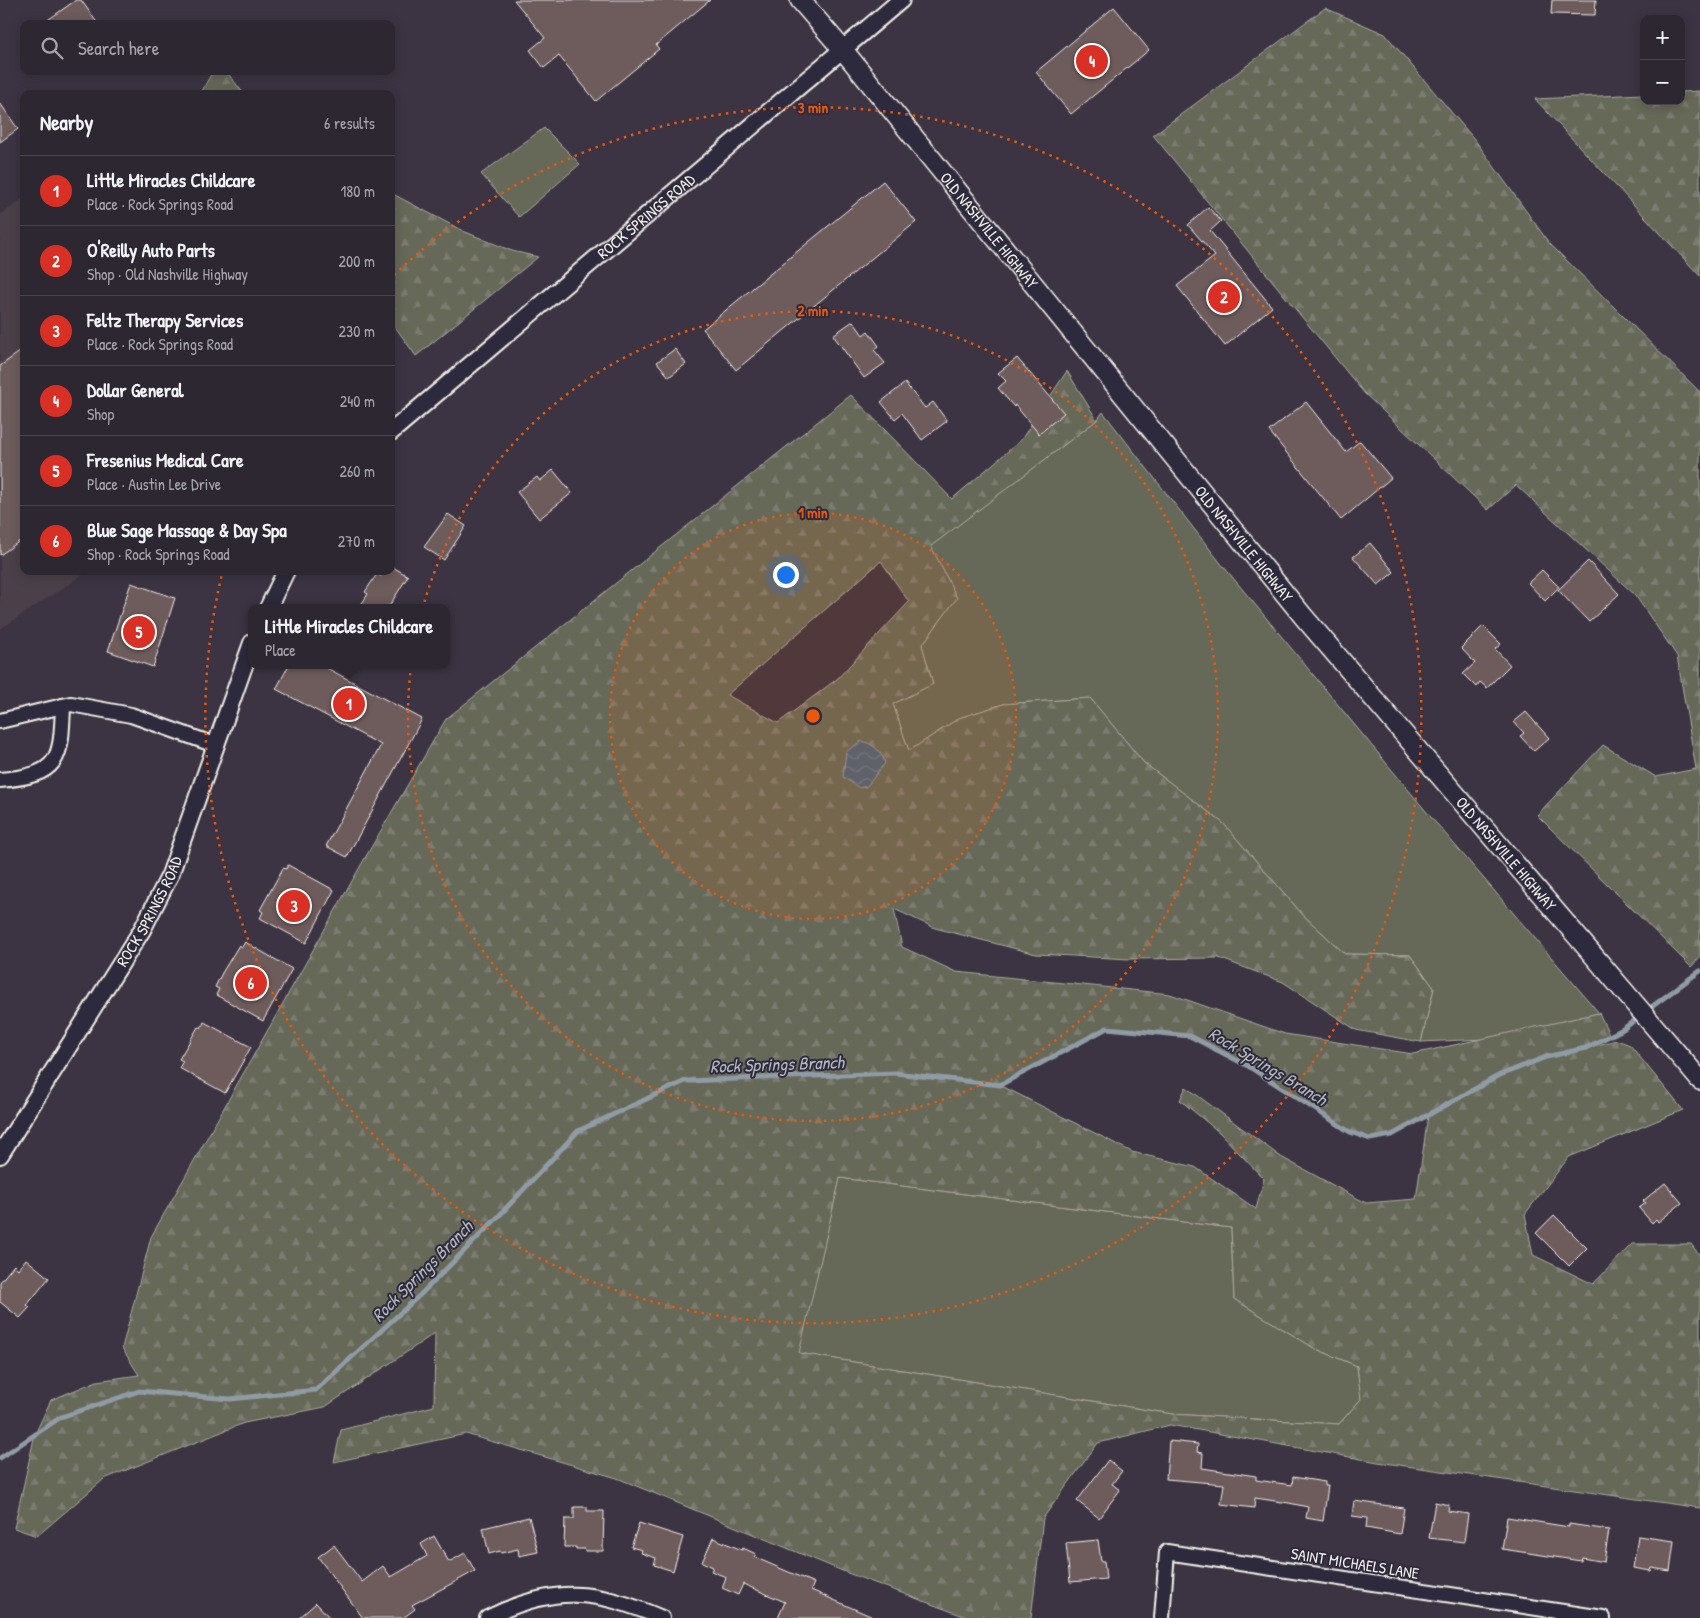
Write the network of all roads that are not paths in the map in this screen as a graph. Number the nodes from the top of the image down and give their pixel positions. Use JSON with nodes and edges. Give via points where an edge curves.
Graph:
{"nodes":[{"id":1,"x":800,"y":0,"type":"edge"},
{"id":2,"x":901,"y":0,"type":"edge"},
{"id":3,"x":843,"y":50,"type":"junction"},
{"id":4,"x":395,"y":429,"type":"edge"},
{"id":5,"x":284,"y":575,"type":"edge"},
{"id":6,"x":270,"y":604,"type":"edge"},
{"id":7,"x":248,"y":654,"type":"edge"},
{"id":8,"x":62,"y":706,"type":"junction"},
{"id":9,"x":0,"y":721,"type":"edge"},
{"id":10,"x":215,"y":745,"type":"junction"},
{"id":11,"x":0,"y":780,"type":"edge"},
{"id":12,"x":1700,"y":1080,"type":"edge"},
{"id":13,"x":0,"y":1155,"type":"edge"},
{"id":14,"x":487,"y":1618,"type":"edge"},
{"id":15,"x":662,"y":1618,"type":"edge"},
{"id":16,"x":1162,"y":1618,"type":"edge"},
{"id":17,"x":1603,"y":1618,"type":"edge"}],
"edges":[{"from":1,"to":3,"type":"main road","name":"OLD NASHVILLE HIGHWAY"},
{"from":2,"to":3,"type":"street","name":"ROCK SPRINGS ROAD"},
{"from":3,"to":4,"type":"street","name":"ROCK SPRINGS ROAD"},
{"from":3,"to":12,"type":"main road","name":"OLD NASHVILLE HIGHWAY","via":[[1303,616]]},
{"from":5,"to":6,"type":"street"},
{"from":7,"to":10,"type":"street","name":"ROCK SPRINGS ROAD"},
{"from":8,"to":9,"type":"street"},
{"from":8,"to":10,"type":"street","via":[[71,704],[131,715]]},
{"from":8,"to":11,"type":"street","via":[[62,741],[56,760],[42,772]]},
{"from":10,"to":13,"type":"street","name":"ROCK SPRINGS ROAD","via":[[170,875],[142,930]]},
{"from":14,"to":15,"type":"street","via":[[539,1598],[562,1594],[585,1595],[637,1607]]},
{"from":16,"to":17,"type":"street","name":"SAINT MICHAELS LANE","via":[[1167,1552]]}]}
